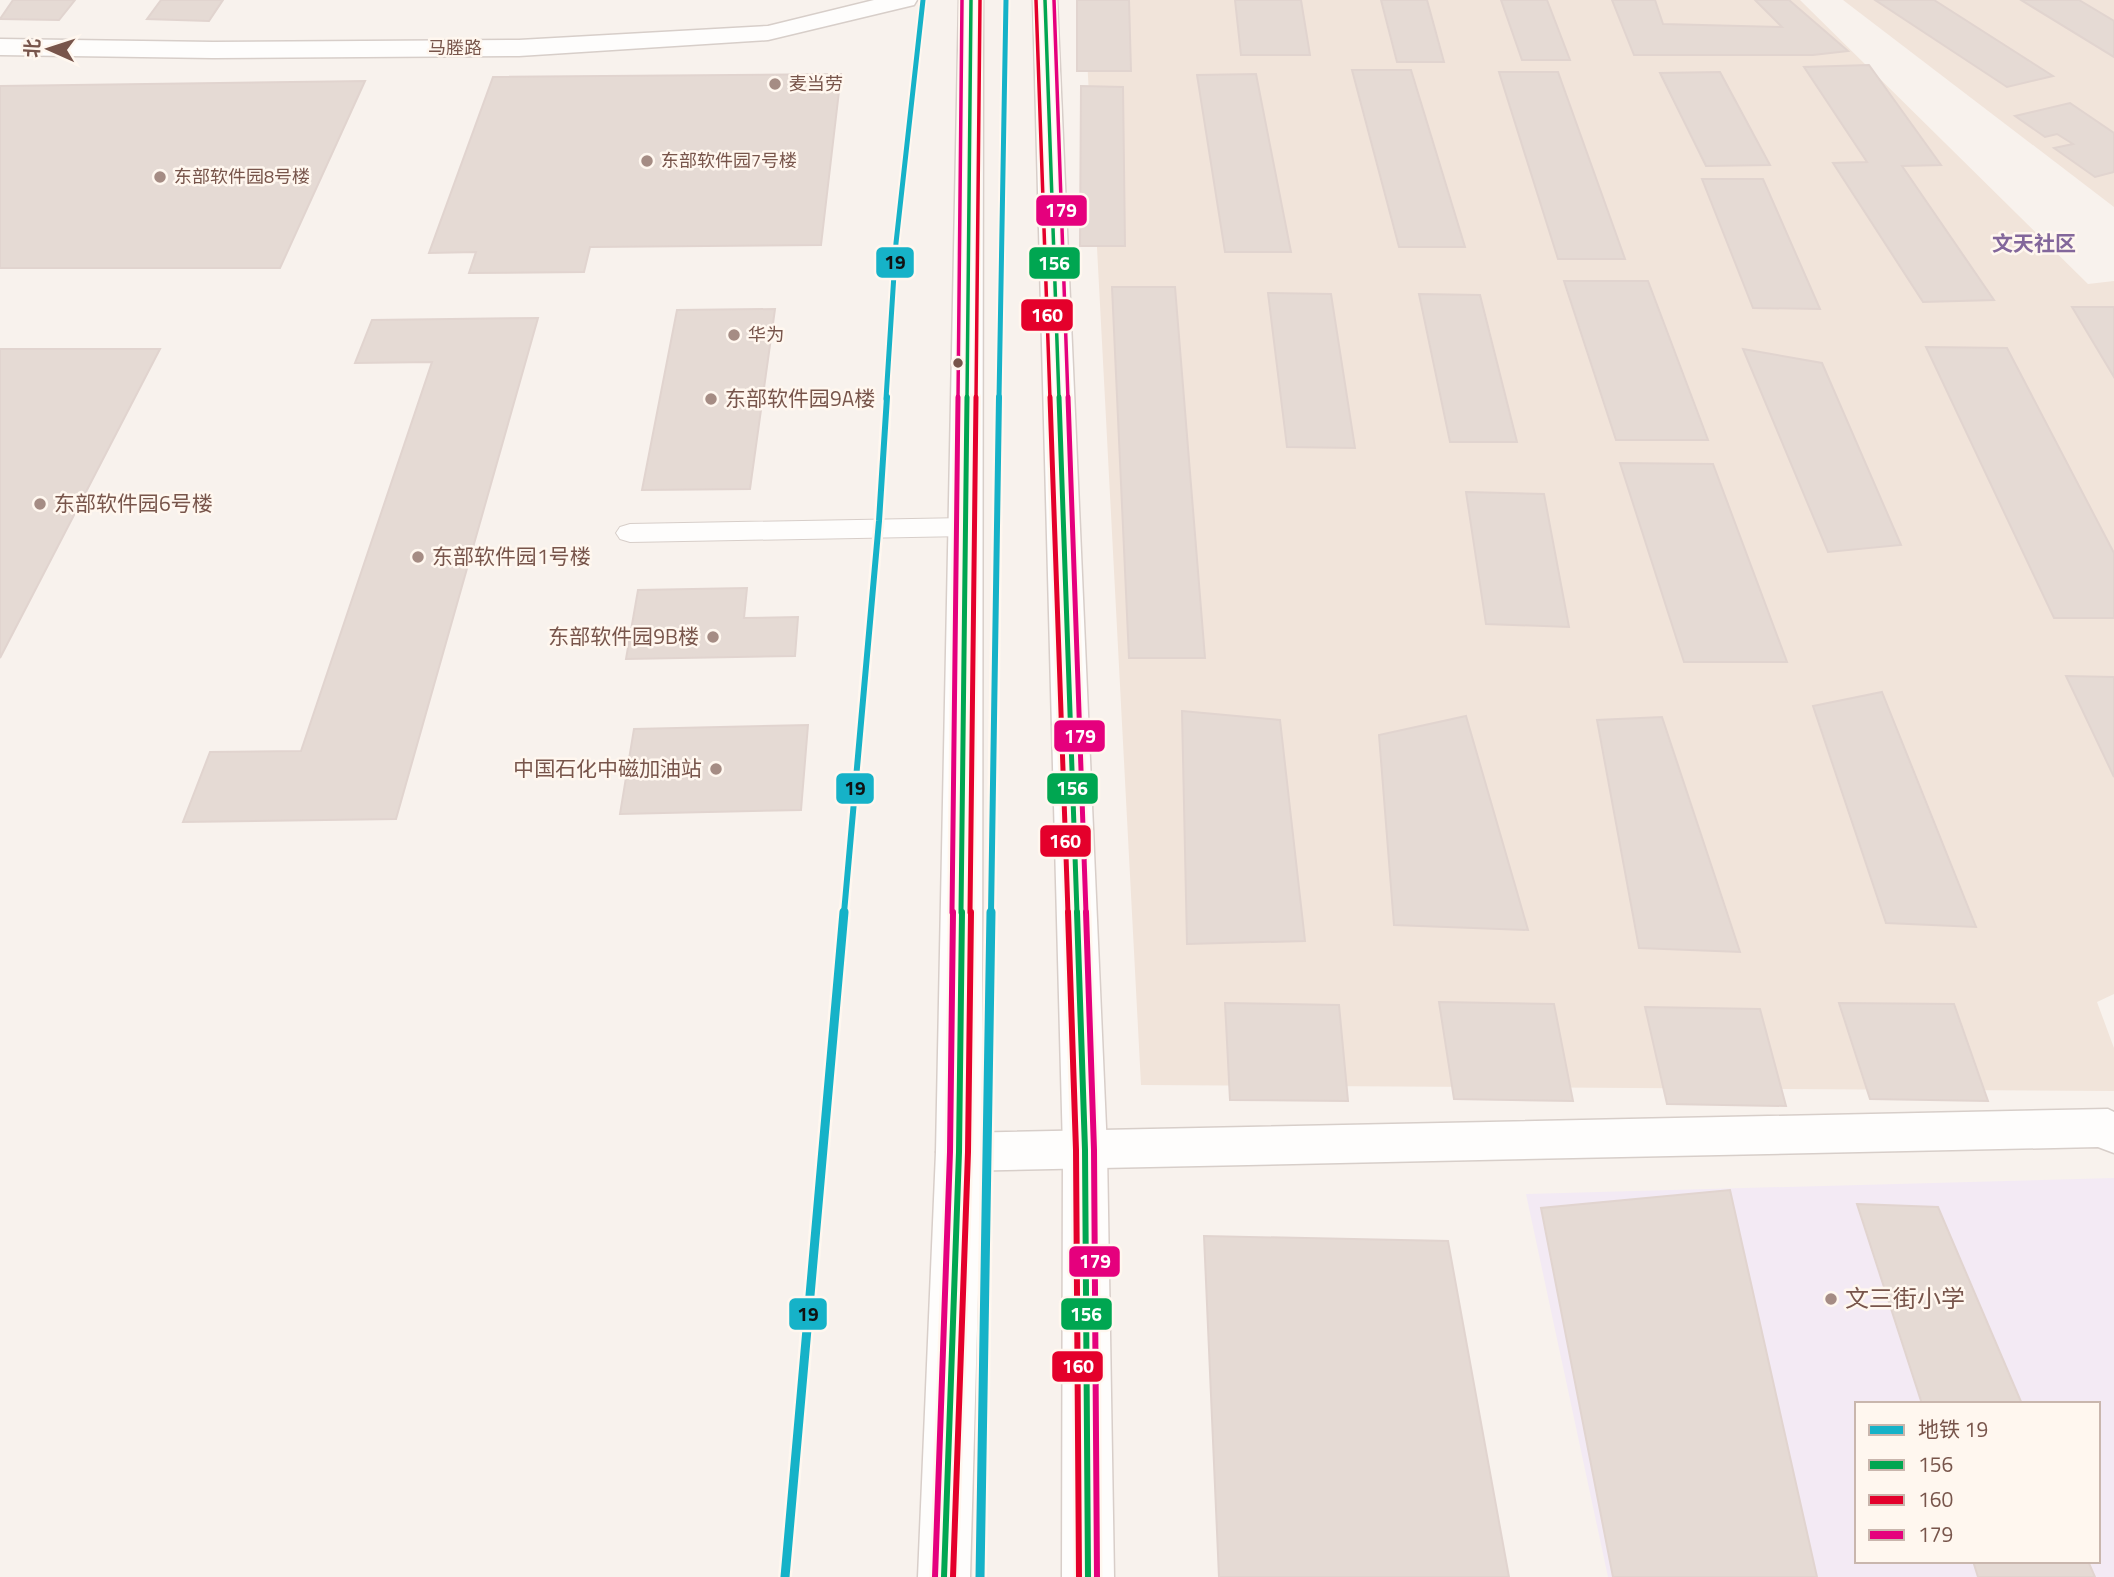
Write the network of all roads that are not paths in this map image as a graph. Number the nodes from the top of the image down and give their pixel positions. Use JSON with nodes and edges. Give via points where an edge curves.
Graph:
{"nodes":[{"id":1,"x":905,"y":0,"type":"edge"},
{"id":2,"x":971,"y":0,"type":"edge"},
{"id":3,"x":1045,"y":0,"type":"edge"},
{"id":4,"x":0,"y":47,"type":"edge"},
{"id":5,"x":966,"y":527,"type":"junction"},
{"id":6,"x":630,"y":533,"type":"dead end"},
{"id":7,"x":2114,"y":1134,"type":"edge"},
{"id":8,"x":1085,"y":1150,"type":"junction"},
{"id":9,"x":959,"y":1152,"type":"junction"},
{"id":10,"x":944,"y":1577,"type":"edge"},
{"id":11,"x":1088,"y":1577,"type":"edge"}],
"edges":[{"from":1,"to":4,"type":"main road","name":"马塍路","via":[[768,33],[519,48]]},
{"from":2,"to":5,"type":"main road"},
{"from":3,"to":8,"type":"main road"},
{"from":5,"to":6,"type":"lane"},
{"from":5,"to":9,"type":"main road"},
{"from":7,"to":8,"type":"main road","via":[[2108,1128],[2094,1128]]},
{"from":8,"to":9,"type":"main road"},
{"from":8,"to":11,"type":"main road"},
{"from":9,"to":10,"type":"main road"}]}
